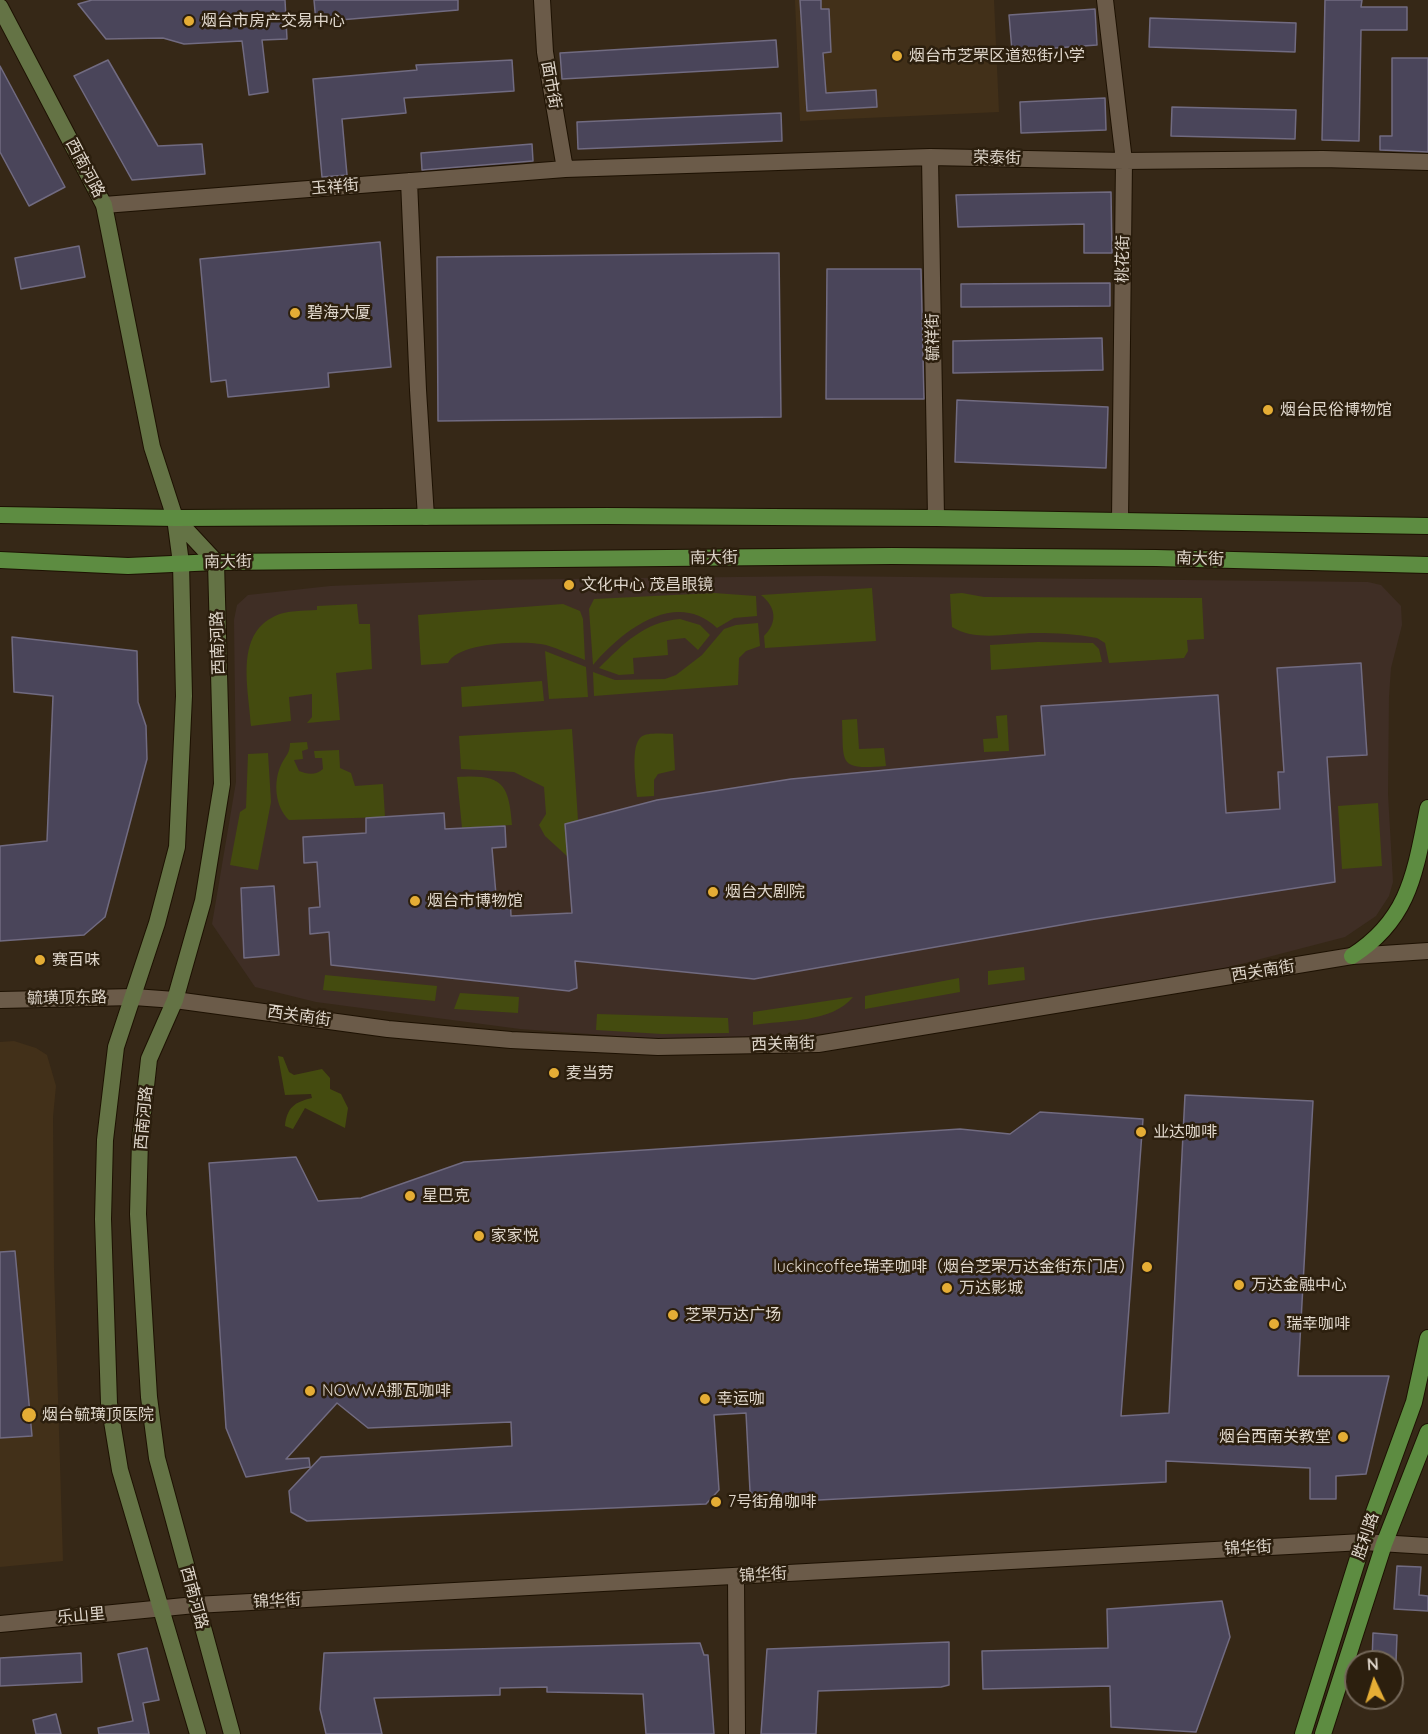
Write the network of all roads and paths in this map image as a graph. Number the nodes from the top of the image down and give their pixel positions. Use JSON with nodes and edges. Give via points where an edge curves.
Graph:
{"nodes":[{"id":1,"x":542,"y":0,"type":"edge"},
{"id":2,"x":1105,"y":0,"type":"edge"},
{"id":3,"x":0,"y":7,"type":"edge"},
{"id":4,"x":930,"y":157,"type":"junction"},
{"id":5,"x":1124,"y":161,"type":"junction"},
{"id":6,"x":1428,"y":162,"type":"edge"},
{"id":7,"x":565,"y":169,"type":"junction"},
{"id":8,"x":409,"y":181,"type":"junction"},
{"id":9,"x":104,"y":206,"type":"junction"},
{"id":10,"x":0,"y":515,"type":"edge"},
{"id":11,"x":426,"y":517,"type":"junction"},
{"id":12,"x":175,"y":518,"type":"junction"},
{"id":13,"x":936,"y":518,"type":"junction"},
{"id":14,"x":1120,"y":519,"type":"junction"},
{"id":15,"x":1428,"y":526,"type":"edge"},
{"id":16,"x":0,"y":560,"type":"edge"},
{"id":17,"x":216,"y":562,"type":"junction"},
{"id":18,"x":181,"y":563,"type":"junction"},
{"id":19,"x":1428,"y":565,"type":"edge"},
{"id":20,"x":1428,"y":808,"type":"edge"},
{"id":21,"x":1428,"y":951,"type":"edge"},
{"id":22,"x":1352,"y":956,"type":"junction"},
{"id":23,"x":134,"y":997,"type":"junction"},
{"id":24,"x":0,"y":1000,"type":"edge"},
{"id":25,"x":175,"y":1000,"type":"junction"},
{"id":26,"x":1428,"y":1338,"type":"edge"},
{"id":27,"x":1428,"y":1432,"type":"edge"},
{"id":28,"x":1363,"y":1542,"type":"junction"},
{"id":29,"x":1384,"y":1544,"type":"junction"},
{"id":30,"x":1428,"y":1546,"type":"edge"},
{"id":31,"x":736,"y":1576,"type":"junction"},
{"id":32,"x":195,"y":1605,"type":"junction"},
{"id":33,"x":162,"y":1609,"type":"junction"},
{"id":34,"x":0,"y":1624,"type":"edge"},
{"id":35,"x":198,"y":1734,"type":"edge"},
{"id":36,"x":231,"y":1734,"type":"edge"},
{"id":37,"x":737,"y":1734,"type":"edge"},
{"id":38,"x":1303,"y":1734,"type":"edge"},
{"id":39,"x":1323,"y":1734,"type":"edge"}],
"edges":[{"from":1,"to":7,"type":"street","name":"面市街","via":[[545,52]]},
{"from":2,"to":5,"type":"street","name":"桃花街"},
{"from":3,"to":9,"type":"main road","name":"西南河路"},
{"from":4,"to":5,"type":"street","name":"荣泰街"},
{"from":4,"to":7,"type":"street","name":"荣泰街"},
{"from":4,"to":13,"type":"street","name":"毓祥街"},
{"from":5,"to":6,"type":"street","name":"荣泰街"},
{"from":5,"to":14,"type":"street","name":"桃花街"},
{"from":7,"to":8,"type":"street","name":"玉祥街"},
{"from":8,"to":9,"type":"street","name":"玉祥街"},
{"from":8,"to":11,"type":"street"},
{"from":9,"to":12,"type":"main road","name":"西南河路","via":[[152,447]]},
{"from":10,"to":12,"type":"main road"},
{"from":11,"to":12,"type":"main road"},
{"from":11,"to":13,"type":"main road"},
{"from":12,"to":17,"type":"main road","name":"西南河路"},
{"from":12,"to":18,"type":"main road","name":"西南河路"},
{"from":13,"to":14,"type":"main road"},
{"from":14,"to":15,"type":"main road"},
{"from":16,"to":18,"type":"main road","name":"南大街","via":[[128,566]]},
{"from":17,"to":18,"type":"main road","name":"南大街"},
{"from":17,"to":19,"type":"main road","name":"南大街","via":[[892,556]]},
{"from":17,"to":25,"type":"main road","name":"西南河路","via":[[222,784],[203,901]]},
{"from":18,"to":23,"type":"main road","name":"西南河路","via":[[184,696],[177,847]]},
{"from":20,"to":22,"type":"main road","via":[[1415,868],[1395,918],[1370,945]]},
{"from":21,"to":22,"type":"street","name":"西关南街"},
{"from":22,"to":25,"type":"street","name":"西关南街","via":[[818,1044],[658,1047],[511,1040],[388,1029]]},
{"from":23,"to":24,"type":"street","name":"毓璜顶东路"},
{"from":23,"to":25,"type":"street","name":"西关南街"},
{"from":23,"to":33,"type":"main road","name":"西南河路","via":[[116,1047],[105,1140],[108,1392],[120,1470]]},
{"from":25,"to":32,"type":"main road","name":"西南河路","via":[[149,1059],[138,1214],[149,1397],[157,1458]]},
{"from":26,"to":28,"type":"main road","name":"胜利路","via":[[1414,1402]]},
{"from":27,"to":29,"type":"main road","name":"胜利路"},
{"from":28,"to":29,"type":"street","name":"锦华街"},
{"from":28,"to":31,"type":"street","name":"锦华街"},
{"from":28,"to":38,"type":"main road","name":"胜利路"},
{"from":29,"to":30,"type":"street","name":"锦华街"},
{"from":29,"to":39,"type":"main road","name":"胜利路"},
{"from":31,"to":32,"type":"street","name":"锦华街"},
{"from":31,"to":37,"type":"street"},
{"from":32,"to":33,"type":"street","name":"锦华街"},
{"from":32,"to":36,"type":"main road","name":"西南河路"},
{"from":33,"to":34,"type":"street","name":"乐山里"},
{"from":33,"to":35,"type":"main road","name":"西南河路"}]}
